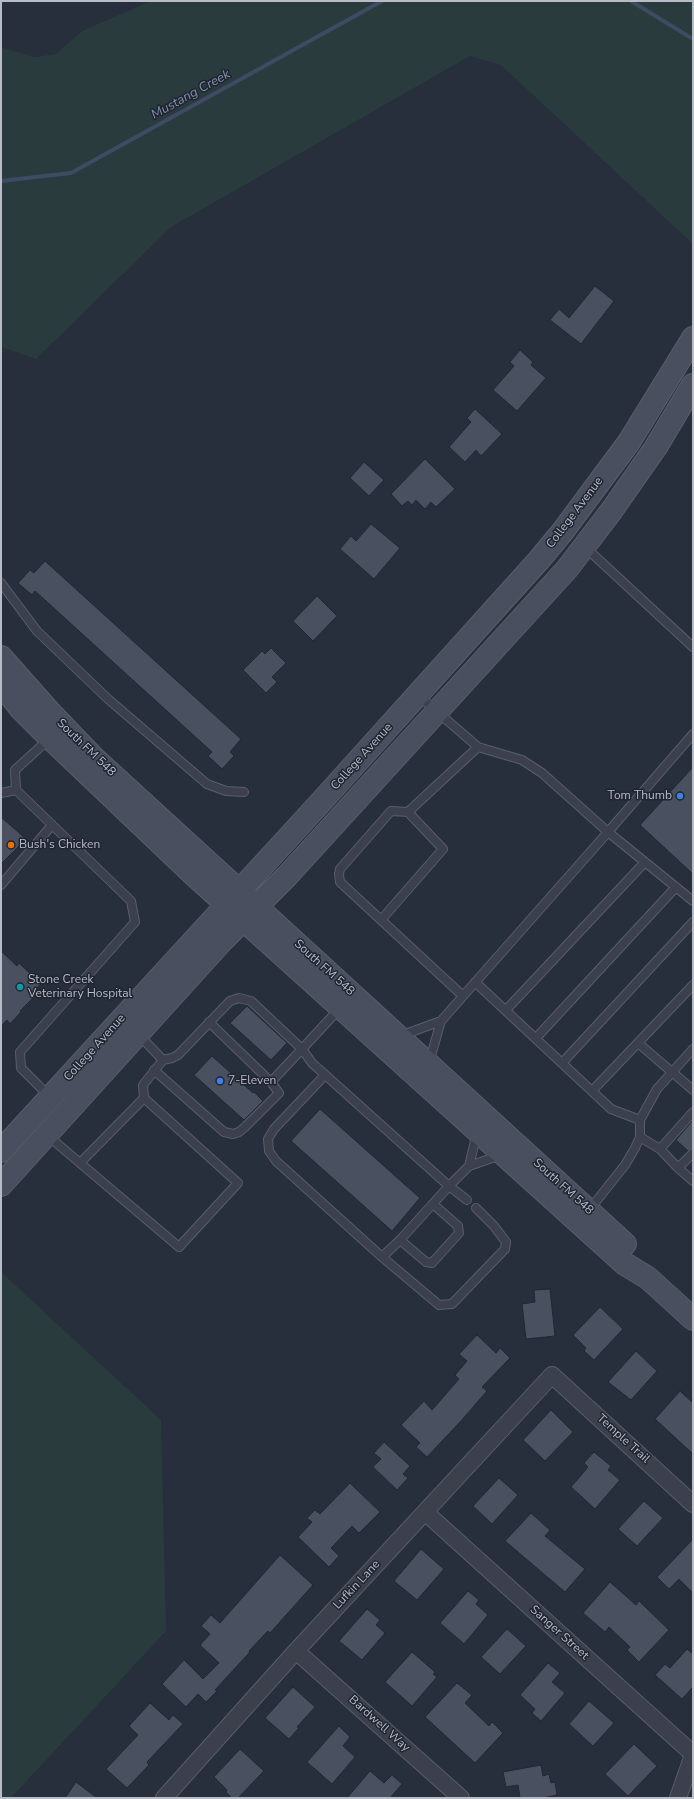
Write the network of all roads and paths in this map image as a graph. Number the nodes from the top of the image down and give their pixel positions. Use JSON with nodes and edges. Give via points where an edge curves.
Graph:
{"nodes":[{"id":1,"x":693,"y":338,"type":"edge"},
{"id":2,"x":693,"y":384,"type":"edge"},
{"id":3,"x":584,"y":546,"type":"junction"},
{"id":4,"x":1,"y":583,"type":"edge"},
{"id":5,"x":693,"y":646,"type":"edge"},
{"id":6,"x":1,"y":658,"type":"edge"},
{"id":7,"x":1,"y":684,"type":"edge"},
{"id":8,"x":418,"y":695,"type":"junction"},
{"id":9,"x":437,"y":711,"type":"junction"},
{"id":10,"x":693,"y":734,"type":"edge"},
{"id":11,"x":50,"y":738,"type":"junction"},
{"id":12,"x":478,"y":747,"type":"junction"},
{"id":13,"x":16,"y":790,"type":"junction"},
{"id":14,"x":244,"y":792,"type":"dead end"},
{"id":15,"x":1,"y":793,"type":"edge"},
{"id":16,"x":408,"y":812,"type":"junction"},
{"id":17,"x":52,"y":825,"type":"junction"},
{"id":18,"x":608,"y":832,"type":"junction"},
{"id":19,"x":645,"y":862,"type":"junction"},
{"id":20,"x":1,"y":885,"type":"edge"},
{"id":21,"x":676,"y":888,"type":"junction"},
{"id":22,"x":234,"y":898,"type":"junction"},
{"id":23,"x":693,"y":901,"type":"edge"},
{"id":24,"x":250,"y":913,"type":"junction"},
{"id":25,"x":381,"y":920,"type":"junction"},
{"id":26,"x":693,"y":922,"type":"edge"},
{"id":27,"x":475,"y":982,"type":"junction"},
{"id":28,"x":693,"y":985,"type":"edge"},
{"id":29,"x":463,"y":996,"type":"junction"},
{"id":30,"x":347,"y":1001,"type":"junction"},
{"id":31,"x":506,"y":1010,"type":"junction"},
{"id":32,"x":441,"y":1021,"type":"junction"},
{"id":33,"x":209,"y":1022,"type":"junction"},
{"id":34,"x":137,"y":1034,"type":"junction"},
{"id":35,"x":399,"y":1036,"type":"junction"},
{"id":36,"x":536,"y":1038,"type":"junction"},
{"id":37,"x":638,"y":1043,"type":"junction"},
{"id":38,"x":302,"y":1049,"type":"junction"},
{"id":39,"x":693,"y":1049,"type":"edge"},
{"id":40,"x":163,"y":1060,"type":"junction"},
{"id":41,"x":562,"y":1063,"type":"junction"},
{"id":42,"x":429,"y":1064,"type":"junction"},
{"id":43,"x":154,"y":1070,"type":"junction"},
{"id":44,"x":671,"y":1073,"type":"junction"},
{"id":45,"x":325,"y":1075,"type":"junction"},
{"id":46,"x":271,"y":1082,"type":"junction"},
{"id":47,"x":693,"y":1090,"type":"edge"},
{"id":48,"x":592,"y":1091,"type":"junction"},
{"id":49,"x":50,"y":1097,"type":"junction"},
{"id":50,"x":144,"y":1098,"type":"junction"},
{"id":51,"x":693,"y":1112,"type":"edge"},
{"id":52,"x":640,"y":1120,"type":"junction"},
{"id":53,"x":478,"y":1132,"type":"junction"},
{"id":54,"x":46,"y":1135,"type":"junction"},
{"id":55,"x":640,"y":1137,"type":"junction"},
{"id":56,"x":660,"y":1149,"type":"junction"},
{"id":57,"x":1,"y":1151,"type":"edge"},
{"id":58,"x":692,"y":1154,"type":"dead end"},
{"id":59,"x":504,"y":1155,"type":"junction"},
{"id":60,"x":80,"y":1163,"type":"junction"},
{"id":61,"x":469,"y":1166,"type":"junction"},
{"id":62,"x":678,"y":1168,"type":"junction"},
{"id":63,"x":693,"y":1181,"type":"edge"},
{"id":64,"x":1,"y":1185,"type":"edge"},
{"id":65,"x":449,"y":1186,"type":"junction"},
{"id":66,"x":467,"y":1200,"type":"dead end"},
{"id":67,"x":433,"y":1204,"type":"junction"},
{"id":68,"x":476,"y":1208,"type":"dead end"},
{"id":69,"x":584,"y":1216,"type":"junction"},
{"id":70,"x":400,"y":1240,"type":"junction"},
{"id":71,"x":382,"y":1257,"type":"junction"},
{"id":72,"x":693,"y":1319,"type":"edge"},
{"id":73,"x":552,"y":1375,"type":"joint"},
{"id":74,"x":693,"y":1504,"type":"edge"},
{"id":75,"x":424,"y":1512,"type":"junction"},
{"id":76,"x":296,"y":1651,"type":"junction"},
{"id":77,"x":693,"y":1755,"type":"edge"},
{"id":78,"x":173,"y":1795,"type":"edge"},
{"id":79,"x":461,"y":1798,"type":"edge"},
{"id":80,"x":678,"y":1798,"type":"edge"}],
"edges":[{"from":1,"to":8,"type":"main road","name":"College Avenue","via":[[629,442],[563,531]]},
{"from":2,"to":3,"type":"main road","name":"College Avenue","via":[[656,447]]},
{"from":3,"to":5,"type":"lane"},
{"from":3,"to":9,"type":"main road","name":"College Avenue","via":[[567,569]]},
{"from":4,"to":14,"type":"lane","via":[[36,631],[108,699],[207,784],[226,791]]},
{"from":6,"to":22,"type":"main road","name":"South FM 548","via":[[93,757]]},
{"from":7,"to":11,"type":"main road","name":"South FM 548"},
{"from":8,"to":9,"type":"lane"},
{"from":8,"to":22,"type":"main road","name":"College Avenue"},
{"from":9,"to":12,"type":"lane"},
{"from":9,"to":24,"type":"main road","name":"College Avenue","via":[[287,876]]},
{"from":10,"to":18,"type":"lane"},
{"from":11,"to":13,"type":"lane","via":[[15,770]]},
{"from":11,"to":22,"type":"main road","name":"South FM 548"},
{"from":12,"to":16,"type":"lane"},
{"from":12,"to":18,"type":"lane","via":[[522,760],[542,773]]},
{"from":13,"to":15,"type":"lane"},
{"from":13,"to":17,"type":"lane"},
{"from":16,"to":25,"type":"lane","via":[[443,849]]},
{"from":16,"to":25,"type":"lane","via":[[391,812],[340,869],[340,882]]},
{"from":17,"to":20,"type":"lane"},
{"from":17,"to":49,"type":"lane","via":[[131,901],[135,922],[20,1052],[20,1068]]},
{"from":18,"to":19,"type":"lane"},
{"from":18,"to":27,"type":"lane"},
{"from":19,"to":21,"type":"lane"},
{"from":19,"to":31,"type":"lane"},
{"from":21,"to":23,"type":"lane"},
{"from":21,"to":36,"type":"lane"},
{"from":22,"to":24,"type":"main road","name":"South FM 548"},
{"from":22,"to":49,"type":"main road","name":"College Avenue"},
{"from":24,"to":30,"type":"main road","name":"South FM 548"},
{"from":24,"to":34,"type":"main road","name":"College Avenue"},
{"from":25,"to":29,"type":"lane"},
{"from":26,"to":41,"type":"lane"},
{"from":27,"to":29,"type":"lane"},
{"from":27,"to":31,"type":"lane"},
{"from":28,"to":37,"type":"lane"},
{"from":29,"to":32,"type":"lane"},
{"from":30,"to":35,"type":"main road","name":"South FM 548"},
{"from":30,"to":38,"type":"lane"},
{"from":30,"to":53,"type":"main road","name":"South FM 548"},
{"from":31,"to":36,"type":"lane"},
{"from":32,"to":35,"type":"lane"},
{"from":32,"to":42,"type":"lane"},
{"from":33,"to":38,"type":"lane","via":[[230,1001],[239,998],[251,1001]]},
{"from":33,"to":40,"type":"lane","via":[[178,1055]]},
{"from":33,"to":46,"type":"lane"},
{"from":34,"to":40,"type":"lane"},
{"from":34,"to":54,"type":"main road","name":"College Avenue"},
{"from":35,"to":42,"type":"main road","name":"South FM 548"},
{"from":36,"to":41,"type":"lane"},
{"from":37,"to":44,"type":"lane"},
{"from":37,"to":48,"type":"lane"},
{"from":38,"to":45,"type":"lane"},
{"from":38,"to":46,"type":"lane"},
{"from":39,"to":44,"type":"lane"},
{"from":40,"to":43,"type":"lane"},
{"from":41,"to":48,"type":"lane"},
{"from":42,"to":69,"type":"main road","name":"South FM 548"},
{"from":43,"to":46,"type":"lane","via":[[224,1132],[233,1134],[245,1127],[278,1093]]},
{"from":43,"to":50,"type":"lane","via":[[142,1085]]},
{"from":44,"to":47,"type":"lane"},
{"from":44,"to":52,"type":"lane","via":[[657,1089]]},
{"from":45,"to":65,"type":"lane"},
{"from":45,"to":71,"type":"lane","via":[[274,1129],[268,1140],[269,1151],[276,1161]]},
{"from":48,"to":52,"type":"lane","via":[[611,1109]]},
{"from":49,"to":57,"type":"main road","name":"College Avenue"},
{"from":50,"to":60,"type":"lane"},
{"from":50,"to":60,"type":"lane","via":[[238,1183],[179,1247]]},
{"from":51,"to":56,"type":"lane"},
{"from":52,"to":55,"type":"lane"},
{"from":53,"to":59,"type":"main road","name":"South FM 548"},
{"from":53,"to":61,"type":"lane"},
{"from":54,"to":60,"type":"lane"},
{"from":54,"to":64,"type":"main road","name":"College Avenue"},
{"from":55,"to":56,"type":"lane"},
{"from":55,"to":69,"type":"lane","via":[[625,1165]]},
{"from":56,"to":62,"type":"lane"},
{"from":58,"to":62,"type":"lane"},
{"from":59,"to":61,"type":"lane"},
{"from":59,"to":69,"type":"main road","name":"South FM 548"},
{"from":61,"to":65,"type":"lane"},
{"from":62,"to":63,"type":"lane"},
{"from":65,"to":66,"type":"lane"},
{"from":65,"to":67,"type":"lane"},
{"from":67,"to":70,"type":"lane"},
{"from":67,"to":70,"type":"lane","via":[[458,1226],[459,1233],[432,1263],[426,1262]]},
{"from":68,"to":71,"type":"lane","via":[[506,1242],[505,1249],[452,1304],[439,1305]]},
{"from":69,"to":72,"type":"main road","name":"South FM 548","via":[[625,1264],[648,1278]]},
{"from":70,"to":71,"type":"lane"},
{"from":73,"to":74,"type":"street","name":"Temple Trail"},
{"from":73,"to":75,"type":"street","name":"Lufkin Lane"},
{"from":75,"to":76,"type":"street","name":"Lufkin Lane"},
{"from":75,"to":77,"type":"street","name":"Sanger Street"},
{"from":76,"to":78,"type":"street","name":"Lufkin Lane"},
{"from":76,"to":79,"type":"street","name":"Bardwell Way"},
{"from":77,"to":80,"type":"street"}]}
